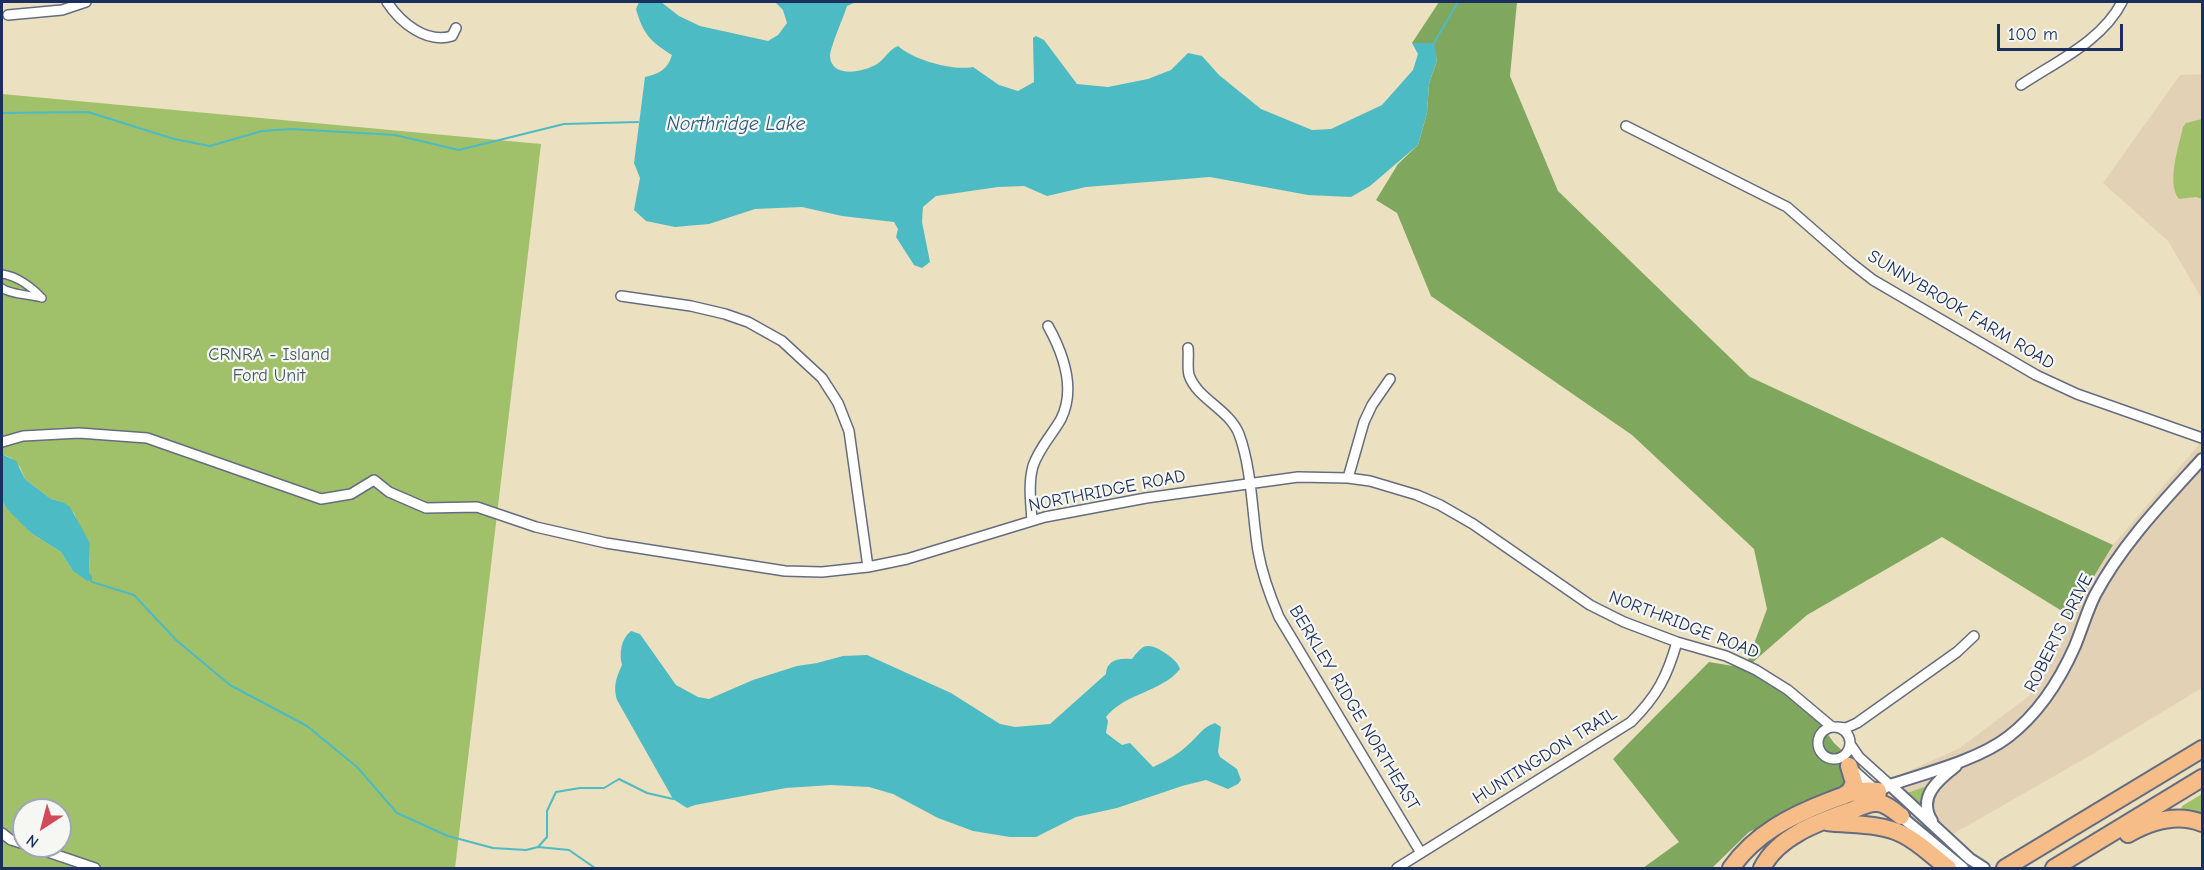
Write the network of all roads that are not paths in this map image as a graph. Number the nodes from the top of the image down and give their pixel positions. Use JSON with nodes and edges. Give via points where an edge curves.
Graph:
{"nodes":[{"id":1,"x":86,"y":2,"type":"edge"},
{"id":2,"x":387,"y":2,"type":"edge"},
{"id":3,"x":2122,"y":2,"type":"edge"},
{"id":4,"x":8,"y":15,"type":"dead end"},
{"id":5,"x":456,"y":28,"type":"dead end"},
{"id":6,"x":2021,"y":85,"type":"dead end"},
{"id":7,"x":1626,"y":126,"type":"dead end"},
{"id":8,"x":2,"y":273,"type":"edge"},
{"id":9,"x":2,"y":288,"type":"edge"},
{"id":10,"x":621,"y":296,"type":"dead end"},
{"id":11,"x":1048,"y":326,"type":"dead end"},
{"id":12,"x":1188,"y":348,"type":"dead end"},
{"id":13,"x":1390,"y":380,"type":"dead end"},
{"id":14,"x":2202,"y":438,"type":"edge"},
{"id":15,"x":2,"y":442,"type":"edge"},
{"id":16,"x":2202,"y":459,"type":"edge"},
{"id":17,"x":1348,"y":478,"type":"junction"},
{"id":18,"x":1248,"y":483,"type":"junction"},
{"id":19,"x":1032,"y":521,"type":"junction"},
{"id":20,"x":868,"y":567,"type":"junction"},
{"id":21,"x":1974,"y":636,"type":"dead end"},
{"id":22,"x":1677,"y":642,"type":"junction"},
{"id":23,"x":1807,"y":708,"type":"junction"},
{"id":24,"x":1857,"y":723,"type":"junction"},
{"id":25,"x":1834,"y":727,"type":"junction"},
{"id":26,"x":1819,"y":738,"type":"junction"},
{"id":27,"x":1850,"y":742,"type":"junction"},
{"id":28,"x":2202,"y":748,"type":"edge"},
{"id":29,"x":1831,"y":759,"type":"junction"},
{"id":30,"x":1964,"y":759,"type":"junction"},
{"id":31,"x":1849,"y":766,"type":"junction"},
{"id":32,"x":2202,"y":778,"type":"edge"},
{"id":33,"x":1881,"y":793,"type":"junction"},
{"id":34,"x":2124,"y":795,"type":"junction"},
{"id":35,"x":1843,"y":796,"type":"junction"},
{"id":36,"x":1901,"y":816,"type":"joint"},
{"id":37,"x":1820,"y":822,"type":"junction"},
{"id":38,"x":2202,"y":824,"type":"edge"},
{"id":39,"x":1944,"y":835,"type":"junction"},
{"id":40,"x":1927,"y":845,"type":"junction"},
{"id":41,"x":1421,"y":853,"type":"junction"},
{"id":42,"x":65,"y":858,"type":"edge"},
{"id":43,"x":95,"y":868,"type":"edge"},
{"id":44,"x":1397,"y":868,"type":"edge"},
{"id":45,"x":1731,"y":868,"type":"edge"},
{"id":46,"x":1762,"y":868,"type":"edge"},
{"id":47,"x":1948,"y":868,"type":"edge"},
{"id":48,"x":1963,"y":868,"type":"edge"},
{"id":49,"x":1984,"y":868,"type":"edge"},
{"id":50,"x":1995,"y":868,"type":"edge"},
{"id":51,"x":2005,"y":868,"type":"edge"},
{"id":52,"x":2054,"y":868,"type":"edge"},
{"id":53,"x":2064,"y":868,"type":"edge"}],
"edges":[{"from":1,"to":4,"type":"street","via":[[62,10]]},
{"from":2,"to":5,"type":"street","via":[[402,21],[428,35],[445,38],[452,36]]},
{"from":3,"to":6,"type":"street","via":[[2093,37]]},
{"from":7,"to":14,"type":"street","name":"SUNNYBROOK FARM ROAD","via":[[1786,207],[1873,280],[2036,375],[2077,394]]},
{"from":8,"to":9,"type":"street","via":[[24,283],[44,299]]},
{"from":10,"to":20,"type":"street","via":[[691,306],[748,322],[782,341],[822,378],[849,430]]},
{"from":11,"to":19,"type":"street","via":[[1063,359],[1067,395],[1060,419],[1033,467]]},
{"from":12,"to":18,"type":"street","name":"BERKLEY RIDGE NORTHEAST","via":[[1192,383],[1225,412],[1238,431]]},
{"from":13,"to":17,"type":"street","via":[[1364,422]]},
{"from":15,"to":20,"type":"street","name":"NORTHRIDGE ROAD","via":[[23,436],[80,433],[147,438],[321,498],[351,494],[374,480],[389,492],[426,508],[477,507],[545,530],[609,544],[785,571]]},
{"from":16,"to":30,"type":"street","name":"ROBERTS DRIVE","via":[[2137,533],[2103,581],[2073,649],[2040,706],[2000,743]]},
{"from":17,"to":18,"type":"street","name":"NORTHRIDGE ROAD","via":[[1298,477]]},
{"from":17,"to":22,"type":"street","name":"NORTHRIDGE ROAD","via":[[1394,487],[1440,505],[1590,605]]},
{"from":18,"to":19,"type":"street","name":"NORTHRIDGE ROAD"},
{"from":18,"to":41,"type":"street","name":"BERKLEY RIDGE NORTHEAST","via":[[1258,554],[1279,617]]},
{"from":19,"to":20,"type":"street","name":"NORTHRIDGE ROAD"},
{"from":21,"to":24,"type":"street"},
{"from":22,"to":23,"type":"street","name":"NORTHRIDGE ROAD","via":[[1726,656],[1756,670]]},
{"from":22,"to":41,"type":"street","name":"HUNTINGDON TRAIL","via":[[1661,687],[1631,722]]},
{"from":23,"to":25,"type":"street","name":"NORTHRIDGE ROAD"},
{"from":23,"to":26,"type":"street","name":"NORTHRIDGE ROAD"},
{"from":24,"to":25,"type":"street","via":[[1846,728]]},
{"from":24,"to":27,"type":"street"},
{"from":25,"to":26,"type":"street"},
{"from":25,"to":27,"type":"street","name":"NORTHRIDGE ROAD","via":[[1845,731]]},
{"from":26,"to":29,"type":"street","name":"NORTHRIDGE ROAD","via":[[1820,751]]},
{"from":27,"to":29,"type":"street","via":[[1844,756]]},
{"from":27,"to":33,"type":"street","name":"NORTHRIDGE ROAD"},
{"from":28,"to":34,"type":"highway"},
{"from":29,"to":31,"type":"street","name":"NORTHRIDGE ROAD"},
{"from":30,"to":33,"type":"street","name":"ROBERTS DRIVE"},
{"from":30,"to":39,"type":"street","via":[[1938,781],[1928,797],[1929,817]]},
{"from":31,"to":33,"type":"street","name":"NORTHRIDGE ROAD"},
{"from":31,"to":35,"type":"highway","via":[[1854,783]]},
{"from":32,"to":52,"type":"highway"},
{"from":33,"to":35,"type":"highway","via":[[1860,790]]},
{"from":33,"to":36,"type":"highway","via":[[1884,805]]},
{"from":33,"to":37,"type":"highway"},
{"from":33,"to":39,"type":"street","name":"NORTHRIDGE ROAD"},
{"from":34,"to":50,"type":"highway"},
{"from":34,"to":51,"type":"highway"},
{"from":35,"to":45,"type":"highway","via":[[1772,828],[1749,845]]},
{"from":36,"to":40,"type":"street"},
{"from":37,"to":40,"type":"highway","via":[[1883,828]]},
{"from":37,"to":46,"type":"highway","via":[[1783,844]]},
{"from":38,"to":53,"type":"highway","via":[[2185,819],[2158,821]]},
{"from":39,"to":49,"type":"street","name":"NORTHRIDGE ROAD"},
{"from":40,"to":47,"type":"highway"},
{"from":40,"to":48,"type":"street"},
{"from":41,"to":44,"type":"street","name":"HUNTINGDON TRAIL"},
{"from":42,"to":43,"type":"street"}]}
